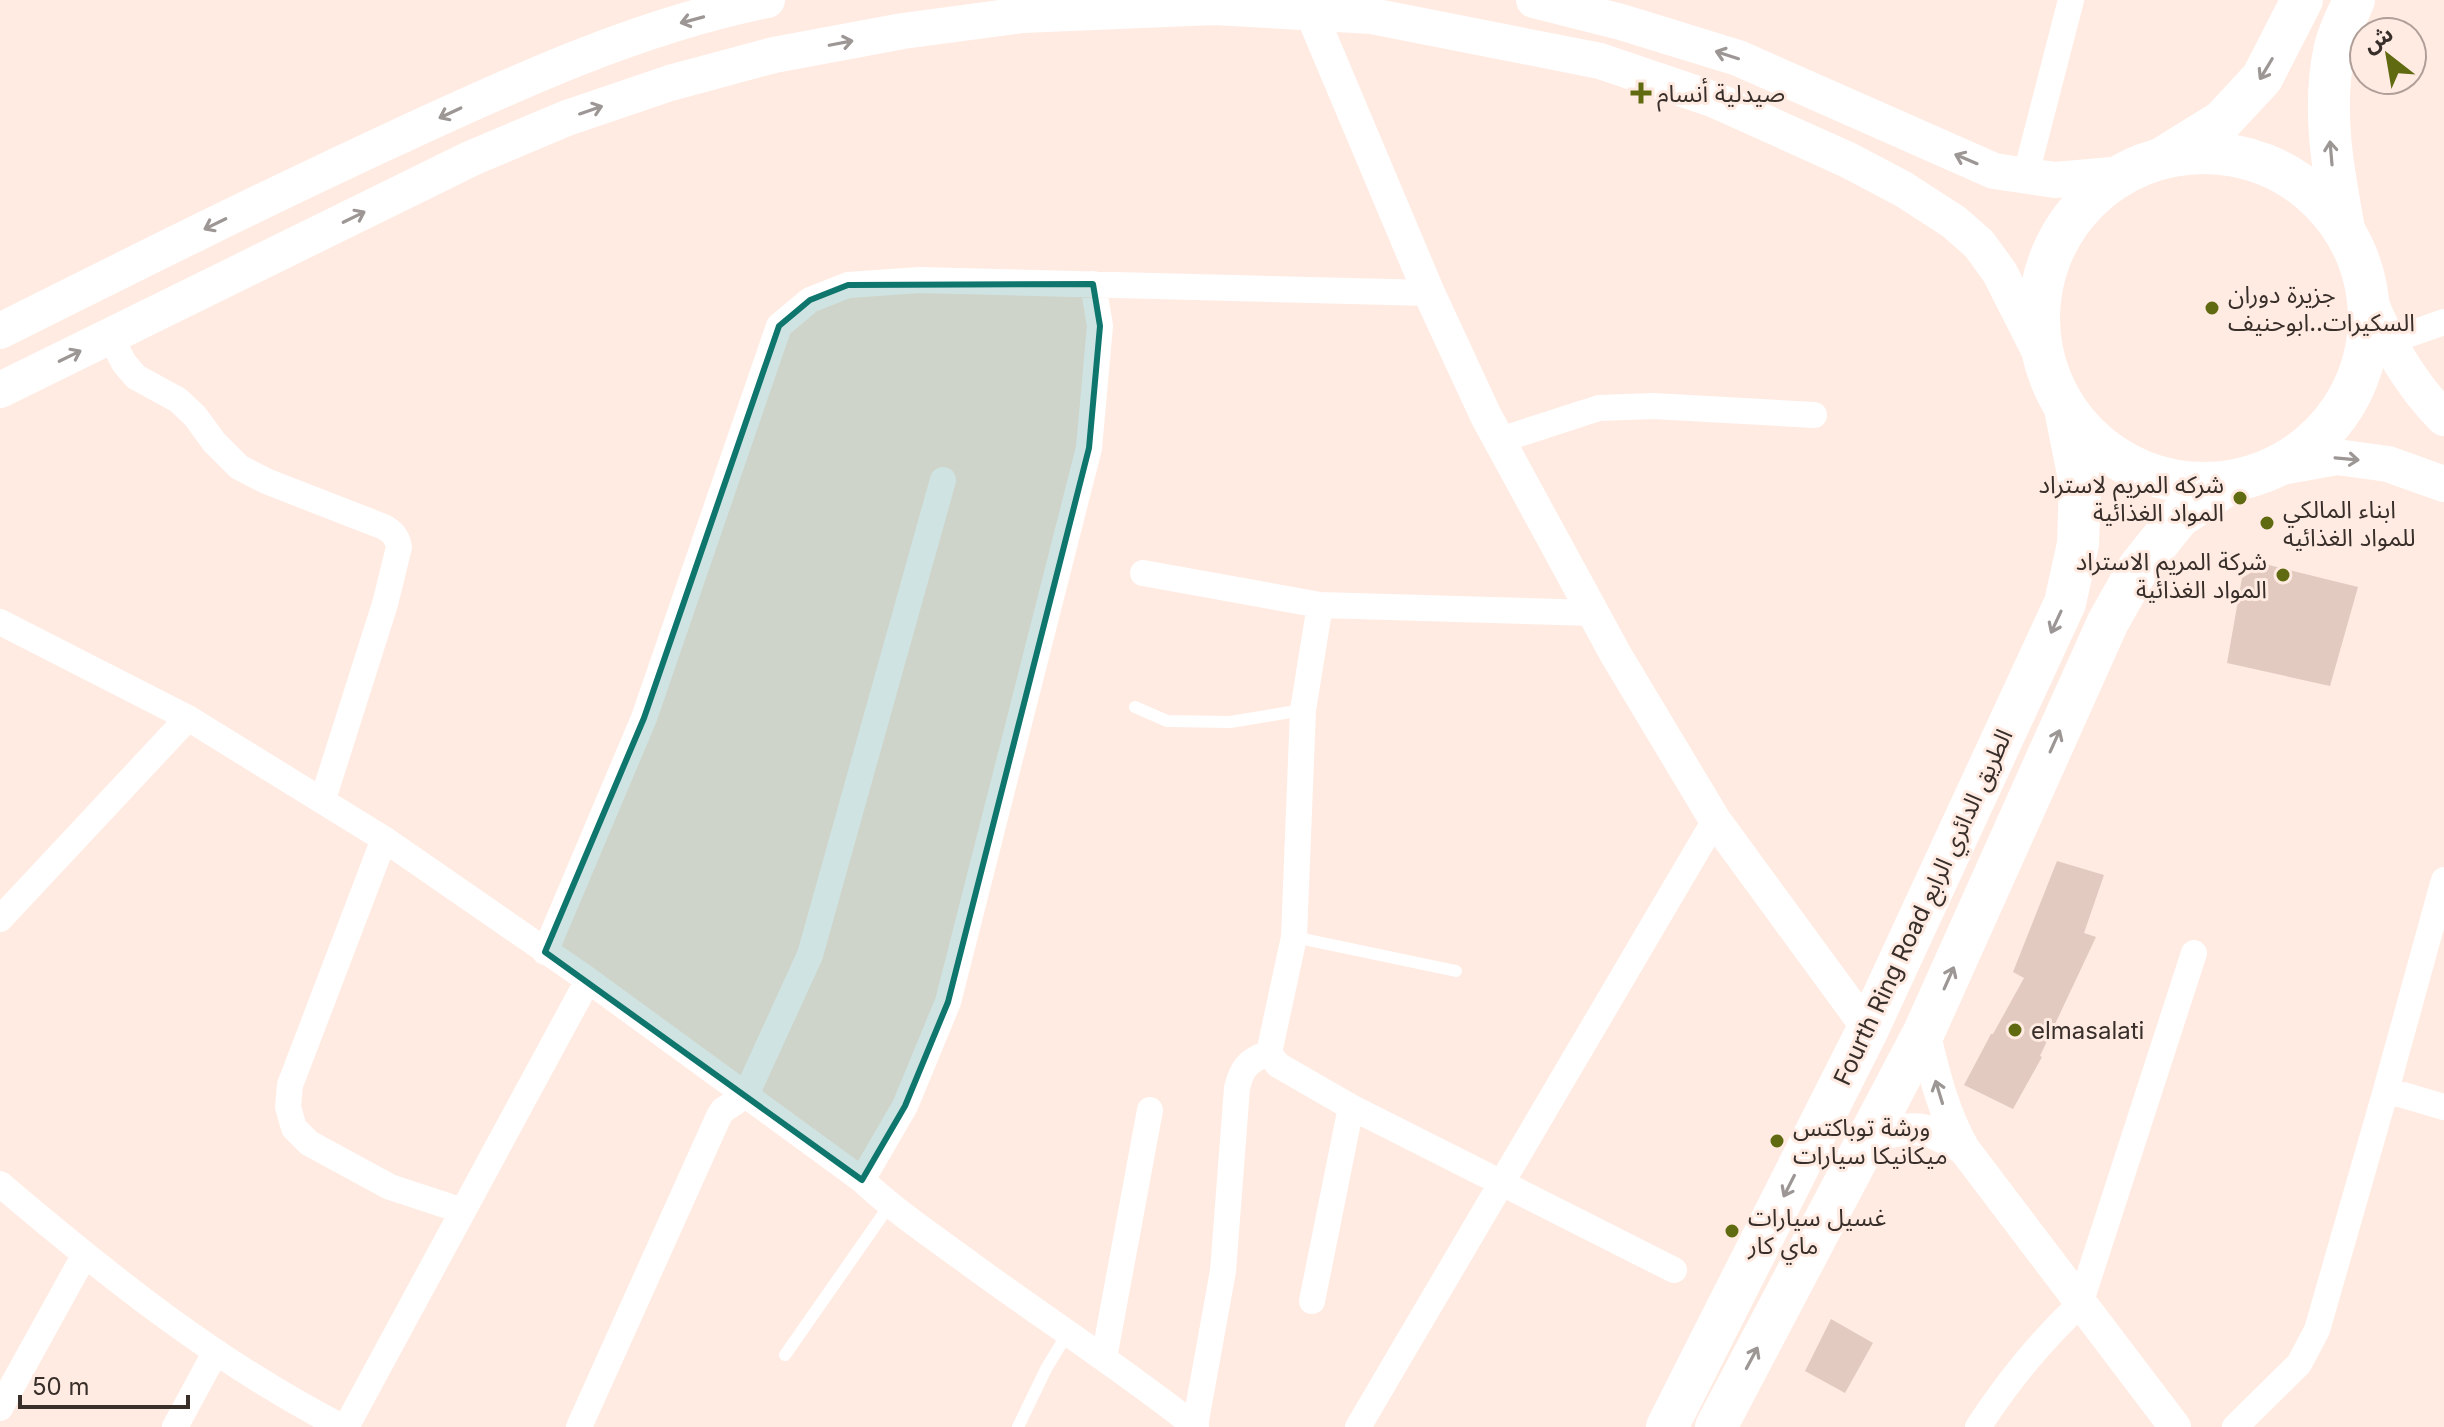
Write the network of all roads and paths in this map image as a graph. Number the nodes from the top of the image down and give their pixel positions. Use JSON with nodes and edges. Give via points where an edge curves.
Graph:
{"nodes":[{"id":1,"x":767,"y":0,"type":"edge"},
{"id":2,"x":1534,"y":0,"type":"edge"},
{"id":3,"x":2071,"y":0,"type":"edge"},
{"id":4,"x":2302,"y":0,"type":"edge"},
{"id":5,"x":2354,"y":0,"type":"edge"},
{"id":6,"x":1311,"y":13,"type":"junction"},
{"id":7,"x":2163,"y":158,"type":"junction"},
{"id":8,"x":2124,"y":174,"type":"junction"},
{"id":9,"x":2025,"y":178,"type":"junction"},
{"id":10,"x":276,"y":194,"type":"junction"},
{"id":11,"x":2345,"y":230,"type":"junction"},
{"id":12,"x":302,"y":242,"type":"junction"},
{"id":13,"x":1093,"y":284,"type":"junction"},
{"id":14,"x":1429,"y":293,"type":"junction"},
{"id":15,"x":2369,"y":300,"type":"junction"},
{"id":16,"x":2444,"y":322,"type":"edge"},
{"id":17,"x":0,"y":331,"type":"edge"},
{"id":18,"x":110,"y":336,"type":"junction"},
{"id":19,"x":2387,"y":342,"type":"junction"},
{"id":20,"x":2043,"y":358,"type":"junction"},
{"id":21,"x":0,"y":390,"type":"edge"},
{"id":22,"x":2065,"y":409,"type":"junction"},
{"id":23,"x":1814,"y":415,"type":"dead end"},
{"id":24,"x":2444,"y":418,"type":"edge"},
{"id":25,"x":1500,"y":440,"type":"junction"},
{"id":26,"x":2252,"y":475,"type":"junction"},
{"id":27,"x":943,"y":480,"type":"dead end"},
{"id":28,"x":2444,"y":484,"type":"edge"},
{"id":29,"x":1143,"y":573,"type":"dead end"},
{"id":30,"x":1320,"y":605,"type":"junction"},
{"id":31,"x":1593,"y":613,"type":"junction"},
{"id":32,"x":0,"y":622,"type":"edge"},
{"id":33,"x":1135,"y":707,"type":"dead end"},
{"id":34,"x":1303,"y":710,"type":"junction"},
{"id":35,"x":188,"y":718,"type":"junction"},
{"id":36,"x":323,"y":799,"type":"junction"},
{"id":37,"x":1715,"y":820,"type":"junction"},
{"id":38,"x":384,"y":839,"type":"junction"},
{"id":39,"x":2444,"y":880,"type":"edge"},
{"id":40,"x":0,"y":919,"type":"edge"},
{"id":41,"x":1294,"y":937,"type":"junction"},
{"id":42,"x":545,"y":952,"type":"junction"},
{"id":43,"x":2194,"y":953,"type":"dead end"},
{"id":44,"x":1456,"y":971,"type":"dead end"},
{"id":45,"x":588,"y":980,"type":"junction"},
{"id":46,"x":1868,"y":1029,"type":"junction"},
{"id":47,"x":1924,"y":1032,"type":"junction"},
{"id":48,"x":1269,"y":1053,"type":"junction"},
{"id":49,"x":2386,"y":1090,"type":"junction"},
{"id":50,"x":746,"y":1095,"type":"junction"},
{"id":51,"x":1351,"y":1107,"type":"junction"},
{"id":52,"x":2444,"y":1107,"type":"edge"},
{"id":53,"x":1150,"y":1110,"type":"dead end"},
{"id":54,"x":1869,"y":1137,"type":"junction"},
{"id":55,"x":1964,"y":1149,"type":"junction"},
{"id":56,"x":862,"y":1180,"type":"junction"},
{"id":57,"x":1502,"y":1183,"type":"junction"},
{"id":58,"x":0,"y":1184,"type":"edge"},
{"id":59,"x":889,"y":1206,"type":"junction"},
{"id":60,"x":463,"y":1211,"type":"junction"},
{"id":61,"x":84,"y":1256,"type":"junction"},
{"id":62,"x":1674,"y":1270,"type":"dead end"},
{"id":63,"x":1312,"y":1301,"type":"dead end"},
{"id":64,"x":2080,"y":1304,"type":"junction"},
{"id":65,"x":1067,"y":1334,"type":"junction"},
{"id":66,"x":215,"y":1353,"type":"junction"},
{"id":67,"x":785,"y":1355,"type":"dead end"},
{"id":68,"x":1104,"y":1358,"type":"junction"},
{"id":69,"x":0,"y":1408,"type":"edge"},
{"id":70,"x":1195,"y":1426,"type":"edge"},
{"id":71,"x":175,"y":1427,"type":"edge"},
{"id":72,"x":344,"y":1427,"type":"edge"},
{"id":73,"x":579,"y":1427,"type":"edge"},
{"id":74,"x":1018,"y":1427,"type":"edge"},
{"id":75,"x":1358,"y":1427,"type":"edge"},
{"id":76,"x":1667,"y":1427,"type":"edge"},
{"id":77,"x":1716,"y":1427,"type":"edge"},
{"id":78,"x":1978,"y":1427,"type":"edge"},
{"id":79,"x":2175,"y":1427,"type":"edge"},
{"id":80,"x":2235,"y":1427,"type":"edge"}],
"edges":[{"from":1,"to":10,"type":"main road","one_way":true,"via":[[645,33],[542,71]]},
{"from":9,"to":2,"type":"main road","one_way":true,"via":[[1994,171],[1738,58]]},
{"from":3,"to":9,"type":"street"},
{"from":4,"to":7,"type":"main road","one_way":true,"via":[[2262,78],[2222,121]]},
{"from":11,"to":5,"type":"main road","one_way":true,"via":[[2331,161],[2328,101],[2334,49]]},
{"from":12,"to":6,"type":"main road","one_way":true,"via":[[472,158],[567,118],[774,55],[1023,15],[1214,7]]},
{"from":6,"to":14,"type":"street"},
{"from":6,"to":20,"type":"main road","via":[[1372,16],[1600,61],[1715,100],[1848,160],[1903,189],[1979,244],[2000,273]]},
{"from":7,"to":8,"type":"main road"},
{"from":7,"to":11,"type":"main road","via":[[2205,152],[2246,158],[2285,173],[2318,198]]},
{"from":8,"to":9,"type":"main road"},
{"from":8,"to":20,"type":"main road","via":[[2070,221],[2052,252],[2040,298]]},
{"from":10,"to":12,"type":"main road"},
{"from":10,"to":17,"type":"main road","one_way":true},
{"from":11,"to":15,"type":"main road","name":"Fourth Ring Road الطريق الدائري الرابع","via":[[2361,264]]},
{"from":12,"to":18,"type":"main road"},
{"from":13,"to":14,"type":"street"},
{"from":13,"to":42,"type":"street","via":[[920,280],[848,285],[810,300],[779,326],[644,718]]},
{"from":13,"to":56,"type":"street","via":[[1100,326],[1089,448],[952,986],[905,1106]]},
{"from":14,"to":25,"type":"street"},
{"from":15,"to":19,"type":"main road"},
{"from":15,"to":26,"type":"main road","name":"Fourth Ring Road الطريق الدائري الرابع","via":[[2368,342],[2356,382],[2335,418],[2306,448]]},
{"from":16,"to":19,"type":"street"},
{"from":21,"to":18,"type":"main road","one_way":true},
{"from":18,"to":36,"type":"street","via":[[136,377],[178,400],[239,467],[384,527],[397,538],[385,604]]},
{"from":19,"to":24,"type":"main road"},
{"from":20,"to":22,"type":"main road"},
{"from":22,"to":26,"type":"main road","via":[[2090,439],[2121,462],[2156,477],[2195,483]]},
{"from":22,"to":46,"type":"main road","name":"Fourth Ring Road الطريق الدائري الرابع","one_way":true,"via":[[2080,484],[2078,544],[2065,603]]},
{"from":23,"to":25,"type":"street","via":[[1599,408]]},
{"from":25,"to":31,"type":"street"},
{"from":26,"to":28,"type":"main road","one_way":true,"via":[[2337,457],[2388,464]]},
{"from":47,"to":26,"type":"main road","name":"Fourth Ring Road الطريق الدائري الرابع","one_way":true,"via":[[2108,622],[2139,567],[2179,517]]},
{"from":27,"to":50,"type":"street","via":[[810,955]]},
{"from":29,"to":30,"type":"street"},
{"from":30,"to":31,"type":"street"},
{"from":30,"to":34,"type":"street"},
{"from":31,"to":37,"type":"street"},
{"from":32,"to":35,"type":"street"},
{"from":33,"to":34,"type":"lane","via":[[1167,721],[1230,722]]},
{"from":34,"to":41,"type":"street"},
{"from":35,"to":36,"type":"street"},
{"from":35,"to":40,"type":"street"},
{"from":36,"to":38,"type":"street"},
{"from":37,"to":46,"type":"street"},
{"from":37,"to":57,"type":"street"},
{"from":38,"to":42,"type":"street"},
{"from":38,"to":60,"type":"street","via":[[290,1085],[288,1107],[294,1128],[309,1143],[390,1187]]},
{"from":39,"to":49,"type":"street"},
{"from":41,"to":44,"type":"lane"},
{"from":41,"to":48,"type":"street"},
{"from":42,"to":45,"type":"street"},
{"from":43,"to":64,"type":"street"},
{"from":45,"to":50,"type":"street"},
{"from":45,"to":60,"type":"street"},
{"from":46,"to":76,"type":"main road","name":"Fourth Ring Road الطريق الدائري الرابع","one_way":true},
{"from":47,"to":54,"type":"main road","name":"Fourth Ring Road الطريق الدائري الرابع"},
{"from":55,"to":47,"type":"street","one_way":true,"via":[[1938,1090]]},
{"from":48,"to":51,"type":"street","via":[[1278,1065]]},
{"from":48,"to":70,"type":"street","via":[[1245,1066],[1237,1088],[1223,1271]]},
{"from":49,"to":52,"type":"street"},
{"from":49,"to":80,"type":"street","via":[[2317,1330],[2299,1364]]},
{"from":50,"to":56,"type":"street"},
{"from":50,"to":73,"type":"street","via":[[719,1116]]},
{"from":51,"to":57,"type":"street"},
{"from":51,"to":63,"type":"street"},
{"from":53,"to":68,"type":"street"},
{"from":54,"to":55,"type":"street","via":[[1920,1129]]},
{"from":77,"to":54,"type":"main road","name":"Fourth Ring Road الطريق الدائري الرابع","one_way":true},
{"from":55,"to":64,"type":"street"},
{"from":56,"to":59,"type":"street"},
{"from":57,"to":62,"type":"street"},
{"from":57,"to":75,"type":"street"},
{"from":58,"to":61,"type":"street"},
{"from":59,"to":65,"type":"street"},
{"from":59,"to":67,"type":"lane"},
{"from":60,"to":72,"type":"street"},
{"from":61,"to":66,"type":"street"},
{"from":61,"to":69,"type":"street"},
{"from":64,"to":78,"type":"street","via":[[2043,1338]]},
{"from":64,"to":79,"type":"street"},
{"from":65,"to":68,"type":"street"},
{"from":65,"to":74,"type":"lane"},
{"from":66,"to":71,"type":"street"},
{"from":66,"to":72,"type":"street"},
{"from":68,"to":70,"type":"street"}]}
